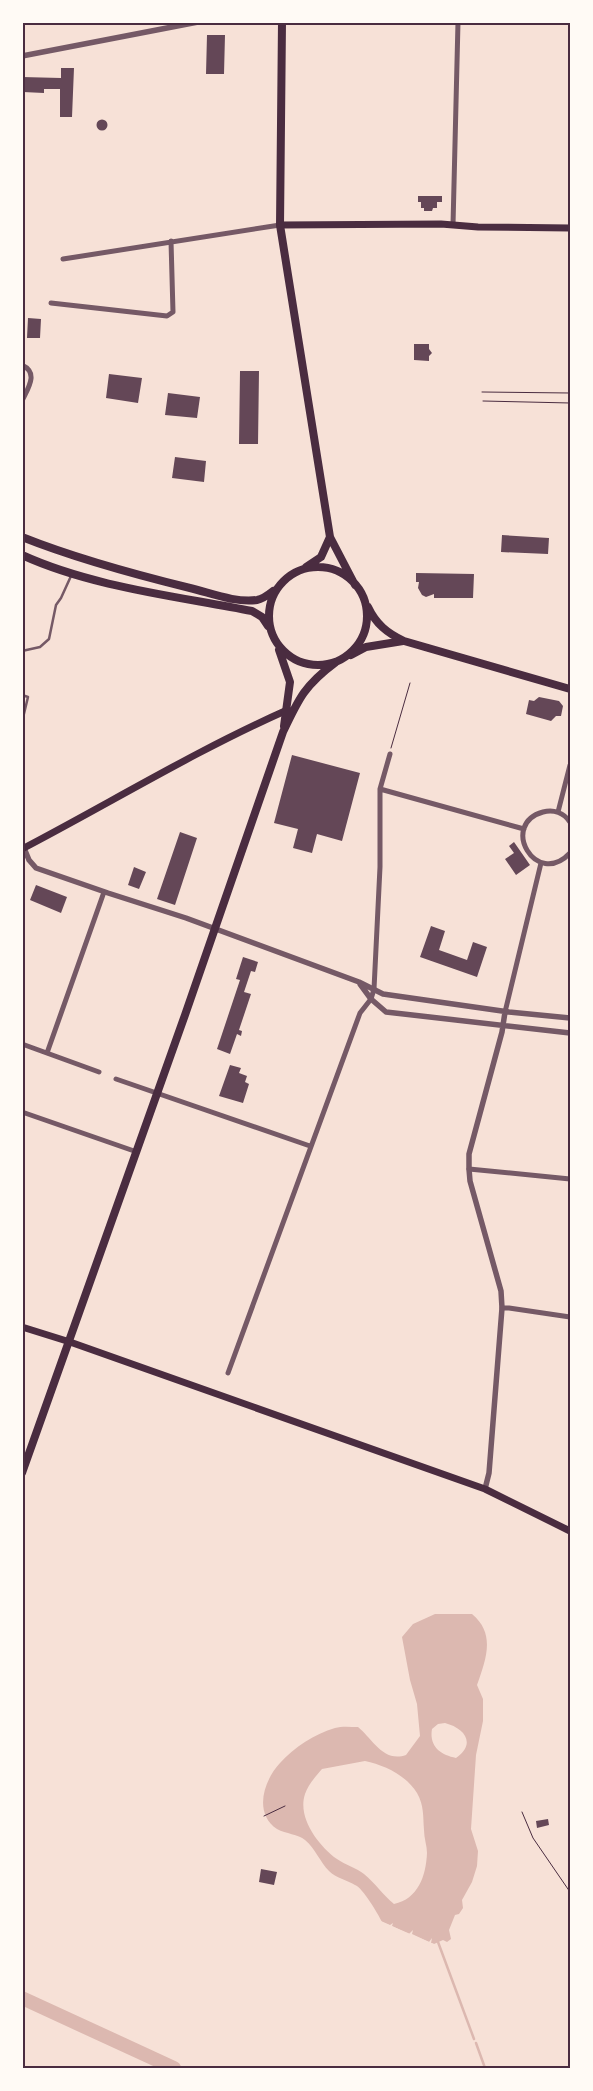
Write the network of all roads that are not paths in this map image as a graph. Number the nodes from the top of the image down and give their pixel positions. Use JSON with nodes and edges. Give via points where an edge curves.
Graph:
{"nodes":[{"id":1,"x":198,"y":22,"type":"edge"},
{"id":2,"x":282,"y":22,"type":"edge"},
{"id":3,"x":458,"y":22,"type":"edge"},
{"id":4,"x":22,"y":56,"type":"edge"},
{"id":5,"x":280,"y":225,"type":"junction"},
{"id":6,"x":453,"y":226,"type":"junction"},
{"id":7,"x":570,"y":228,"type":"edge"},
{"id":8,"x":171,"y":241,"type":"junction"},
{"id":9,"x":62,"y":259,"type":"dead end"},
{"id":10,"x":51,"y":303,"type":"dead end"},
{"id":11,"x":22,"y":365,"type":"edge"},
{"id":12,"x":22,"y":401,"type":"edge"},
{"id":13,"x":22,"y":536,"type":"edge"},
{"id":14,"x":330,"y":538,"type":"junction"},
{"id":15,"x":22,"y":555,"type":"edge"},
{"id":16,"x":302,"y":569,"type":"junction"},
{"id":17,"x":72,"y":574,"type":"junction"},
{"id":18,"x":282,"y":582,"type":"junction"},
{"id":19,"x":355,"y":584,"type":"junction"},
{"id":20,"x":360,"y":591,"type":"junction"},
{"id":21,"x":271,"y":632,"type":"junction"},
{"id":22,"x":404,"y":641,"type":"junction"},
{"id":23,"x":277,"y":643,"type":"junction"},
{"id":24,"x":22,"y":651,"type":"edge"},
{"id":25,"x":338,"y":661,"type":"junction"},
{"id":26,"x":570,"y":689,"type":"edge"},
{"id":27,"x":22,"y":695,"type":"edge"},
{"id":28,"x":286,"y":711,"type":"junction"},
{"id":29,"x":22,"y":722,"type":"edge"},
{"id":30,"x":283,"y":732,"type":"junction"},
{"id":31,"x":390,"y":754,"type":"road end"},
{"id":32,"x":570,"y":765,"type":"edge"},
{"id":33,"x":380,"y":788,"type":"junction"},
{"id":34,"x":558,"y":812,"type":"junction"},
{"id":35,"x":570,"y":822,"type":"edge"},
{"id":36,"x":524,"y":829,"type":"junction"},
{"id":37,"x":22,"y":840,"type":"edge"},
{"id":38,"x":23,"y":848,"type":"edge"},
{"id":39,"x":570,"y":854,"type":"edge"},
{"id":40,"x":541,"y":863,"type":"junction"},
{"id":41,"x":104,"y":892,"type":"junction"},
{"id":42,"x":215,"y":928,"type":"junction"},
{"id":43,"x":359,"y":982,"type":"junction"},
{"id":44,"x":374,"y":989,"type":"junction"},
{"id":45,"x":370,"y":999,"type":"junction"},
{"id":46,"x":505,"y":1012,"type":"junction"},
{"id":47,"x":570,"y":1018,"type":"edge"},
{"id":48,"x":503,"y":1025,"type":"junction"},
{"id":49,"x":570,"y":1033,"type":"edge"},
{"id":50,"x":22,"y":1044,"type":"edge"},
{"id":51,"x":47,"y":1053,"type":"junction"},
{"id":52,"x":99,"y":1072,"type":"dead end"},
{"id":53,"x":116,"y":1079,"type":"dead end"},
{"id":54,"x":158,"y":1093,"type":"junction"},
{"id":55,"x":22,"y":1112,"type":"edge"},
{"id":56,"x":310,"y":1146,"type":"junction"},
{"id":57,"x":136,"y":1152,"type":"junction"},
{"id":58,"x":469,"y":1169,"type":"junction"},
{"id":59,"x":570,"y":1179,"type":"edge"},
{"id":60,"x":502,"y":1308,"type":"junction"},
{"id":61,"x":570,"y":1317,"type":"edge"},
{"id":62,"x":22,"y":1327,"type":"edge"},
{"id":63,"x":70,"y":1342,"type":"junction"},
{"id":64,"x":228,"y":1373,"type":"dead end"},
{"id":65,"x":22,"y":1473,"type":"edge"},
{"id":66,"x":485,"y":1489,"type":"junction"},
{"id":67,"x":570,"y":1531,"type":"edge"}],
"edges":[{"from":1,"to":4,"type":"street"},
{"from":2,"to":5,"type":"main road"},
{"from":3,"to":6,"type":"street"},
{"from":5,"to":6,"type":"main road"},
{"from":5,"to":8,"type":"street"},
{"from":5,"to":14,"type":"main road"},
{"from":6,"to":7,"type":"main road"},
{"from":8,"to":9,"type":"street"},
{"from":8,"to":10,"type":"street","via":[[173,312],[167,316]]},
{"from":11,"to":12,"type":"street","via":[[32,373]]},
{"from":13,"to":18,"type":"main road","via":[[75,556],[227,598],[263,599]]},
{"from":14,"to":16,"type":"main road","via":[[321,556]]},
{"from":14,"to":19,"type":"main road"},
{"from":15,"to":17,"type":"main road"},
{"from":16,"to":18,"type":"main road"},
{"from":16,"to":19,"type":"main road","via":[[336,571]]},
{"from":17,"to":21,"type":"main road","via":[[252,611],[262,617]]},
{"from":17,"to":24,"type":"lane","via":[[56,604],[49,639],[40,647]]},
{"from":18,"to":21,"type":"main road","via":[[270,602]]},
{"from":19,"to":20,"type":"main road"},
{"from":20,"to":22,"type":"main road","via":[[374,620],[389,634]]},
{"from":20,"to":25,"type":"main road","via":[[366,612],[364,634],[351,653]]},
{"from":21,"to":23,"type":"main road"},
{"from":22,"to":25,"type":"main road","via":[[366,647]]},
{"from":22,"to":26,"type":"main road"},
{"from":23,"to":25,"type":"main road","via":[[297,661],[318,666]]},
{"from":23,"to":28,"type":"main road","via":[[290,682]]},
{"from":25,"to":30,"type":"main road","via":[[317,676],[300,696]]},
{"from":27,"to":29,"type":"lane","via":[[28,697]]},
{"from":28,"to":30,"type":"main road"},
{"from":28,"to":38,"type":"main road","via":[[240,731]]},
{"from":30,"to":42,"type":"main road"},
{"from":31,"to":33,"type":"street"},
{"from":32,"to":34,"type":"street"},
{"from":33,"to":36,"type":"street"},
{"from":33,"to":44,"type":"street"},
{"from":34,"to":35,"type":"street"},
{"from":34,"to":36,"type":"street","via":[[537,814]]},
{"from":36,"to":40,"type":"street","via":[[526,850]]},
{"from":37,"to":38,"type":"street"},
{"from":38,"to":41,"type":"street","via":[[32,866]]},
{"from":39,"to":40,"type":"street","via":[[562,861]]},
{"from":40,"to":46,"type":"street"},
{"from":41,"to":42,"type":"street"},
{"from":41,"to":51,"type":"street"},
{"from":42,"to":43,"type":"street"},
{"from":42,"to":54,"type":"main road"},
{"from":43,"to":44,"type":"street"},
{"from":43,"to":45,"type":"street"},
{"from":44,"to":45,"type":"street"},
{"from":44,"to":46,"type":"street","via":[[383,994]]},
{"from":45,"to":48,"type":"street","via":[[386,1012]]},
{"from":45,"to":56,"type":"street","via":[[360,1013]]},
{"from":46,"to":47,"type":"street"},
{"from":46,"to":48,"type":"street"},
{"from":48,"to":49,"type":"street"},
{"from":48,"to":58,"type":"street","via":[[469,1154]]},
{"from":50,"to":51,"type":"street"},
{"from":51,"to":52,"type":"street"},
{"from":53,"to":54,"type":"street"},
{"from":54,"to":56,"type":"street"},
{"from":54,"to":57,"type":"main road"},
{"from":55,"to":57,"type":"street"},
{"from":56,"to":64,"type":"street"},
{"from":57,"to":63,"type":"main road"},
{"from":58,"to":59,"type":"street"},
{"from":58,"to":60,"type":"street","via":[[501,1291]]},
{"from":60,"to":61,"type":"street"},
{"from":60,"to":66,"type":"street"},
{"from":62,"to":63,"type":"main road"},
{"from":63,"to":65,"type":"main road"},
{"from":63,"to":66,"type":"main road"},
{"from":66,"to":67,"type":"main road"}]}
